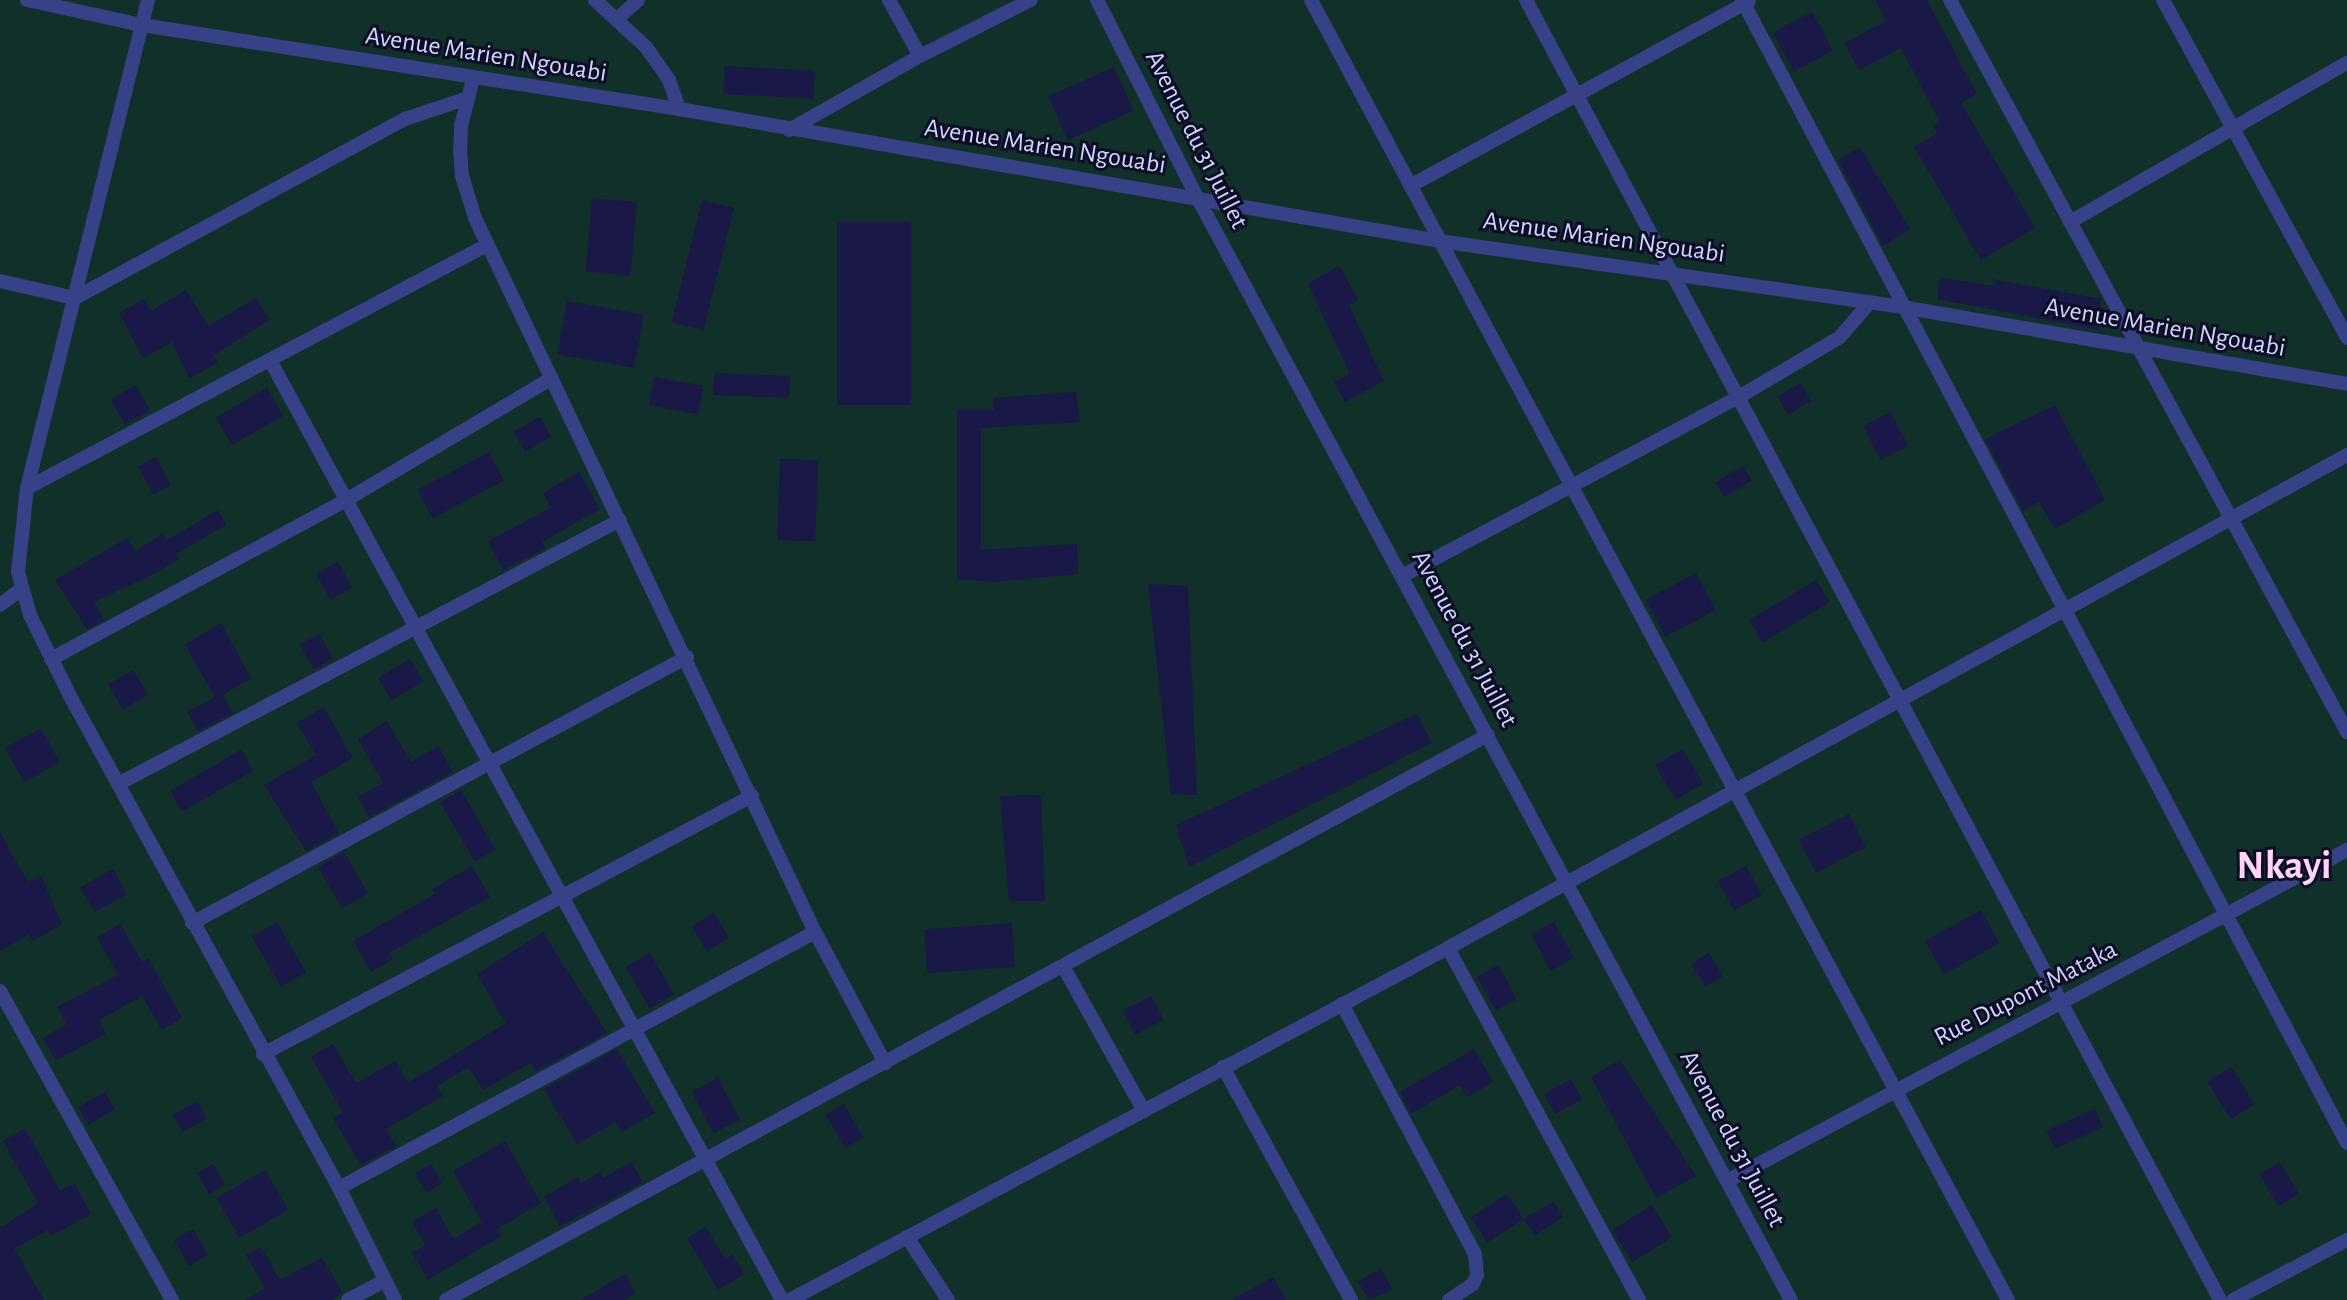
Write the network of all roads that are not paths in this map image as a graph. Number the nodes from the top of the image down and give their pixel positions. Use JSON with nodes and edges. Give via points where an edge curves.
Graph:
{"nodes":[{"id":1,"x":27,"y":0,"type":"edge"},
{"id":2,"x":148,"y":0,"type":"edge"},
{"id":3,"x":595,"y":0,"type":"edge"},
{"id":4,"x":889,"y":0,"type":"edge"},
{"id":5,"x":1031,"y":0,"type":"edge"},
{"id":6,"x":1097,"y":0,"type":"edge"},
{"id":7,"x":1311,"y":0,"type":"edge"},
{"id":8,"x":1526,"y":0,"type":"edge"},
{"id":9,"x":1950,"y":0,"type":"edge"},
{"id":10,"x":2163,"y":0,"type":"edge"},
{"id":11,"x":1745,"y":1,"type":"edge"},
{"id":12,"x":626,"y":7,"type":"edge"},
{"id":13,"x":142,"y":25,"type":"junction"},
{"id":14,"x":920,"y":56,"type":"junction"},
{"id":15,"x":2347,"y":63,"type":"edge"},
{"id":16,"x":473,"y":79,"type":"junction"},
{"id":17,"x":1578,"y":97,"type":"junction"},
{"id":18,"x":468,"y":98,"type":"junction"},
{"id":19,"x":679,"y":109,"type":"junction"},
{"id":20,"x":789,"y":130,"type":"junction"},
{"id":21,"x":2232,"y":131,"type":"junction"},
{"id":22,"x":1410,"y":186,"type":"junction"},
{"id":23,"x":1196,"y":197,"type":"junction"},
{"id":24,"x":2070,"y":222,"type":"junction"},
{"id":25,"x":1439,"y":240,"type":"junction"},
{"id":26,"x":488,"y":245,"type":"junction"},
{"id":27,"x":1671,"y":271,"type":"junction"},
{"id":28,"x":0,"y":281,"type":"edge"},
{"id":29,"x":75,"y":298,"type":"junction"},
{"id":30,"x":1870,"y":302,"type":"junction"},
{"id":31,"x":1908,"y":308,"type":"junction"},
{"id":32,"x":2347,"y":338,"type":"edge"},
{"id":33,"x":2142,"y":351,"type":"junction"},
{"id":34,"x":271,"y":362,"type":"junction"},
{"id":35,"x":552,"y":378,"type":"junction"},
{"id":36,"x":2347,"y":384,"type":"edge"},
{"id":37,"x":1737,"y":398,"type":"junction"},
{"id":38,"x":2347,"y":455,"type":"edge"},
{"id":39,"x":1571,"y":483,"type":"junction"},
{"id":40,"x":27,"y":488,"type":"junction"},
{"id":41,"x":346,"y":500,"type":"junction"},
{"id":42,"x":620,"y":520,"type":"junction"},
{"id":43,"x":2230,"y":520,"type":"junction"},
{"id":44,"x":1402,"y":576,"type":"junction"},
{"id":45,"x":21,"y":589,"type":"junction"},
{"id":46,"x":0,"y":605,"type":"edge"},
{"id":47,"x":2066,"y":612,"type":"junction"},
{"id":48,"x":416,"y":628,"type":"junction"},
{"id":49,"x":687,"y":657,"type":"junction"},
{"id":50,"x":51,"y":659,"type":"junction"},
{"id":51,"x":1898,"y":701,"type":"junction"},
{"id":52,"x":2347,"y":732,"type":"edge"},
{"id":53,"x":1488,"y":735,"type":"junction"},
{"id":54,"x":489,"y":765,"type":"junction"},
{"id":55,"x":118,"y":784,"type":"junction"},
{"id":56,"x":1737,"y":788,"type":"junction"},
{"id":57,"x":752,"y":796,"type":"junction"},
{"id":58,"x":2347,"y":850,"type":"edge"},
{"id":59,"x":1567,"y":881,"type":"junction"},
{"id":60,"x":560,"y":899,"type":"junction"},
{"id":61,"x":2229,"y":915,"type":"junction"},
{"id":62,"x":192,"y":923,"type":"junction"},
{"id":63,"x":815,"y":932,"type":"junction"},
{"id":64,"x":1448,"y":948,"type":"junction"},
{"id":65,"x":1064,"y":968,"type":"junction"},
{"id":66,"x":0,"y":991,"type":"edge"},
{"id":67,"x":1342,"y":1004,"type":"junction"},
{"id":68,"x":2065,"y":1004,"type":"junction"},
{"id":69,"x":632,"y":1028,"type":"junction"},
{"id":70,"x":263,"y":1054,"type":"junction"},
{"id":71,"x":885,"y":1063,"type":"junction"},
{"id":72,"x":1223,"y":1068,"type":"junction"},
{"id":73,"x":1896,"y":1088,"type":"junction"},
{"id":74,"x":1144,"y":1111,"type":"junction"},
{"id":75,"x":2347,"y":1143,"type":"edge"},
{"id":76,"x":703,"y":1161,"type":"junction"},
{"id":77,"x":1727,"y":1181,"type":"junction"},
{"id":78,"x":339,"y":1188,"type":"junction"},
{"id":79,"x":907,"y":1237,"type":"junction"},
{"id":80,"x":2347,"y":1240,"type":"edge"},
{"id":81,"x":384,"y":1281,"type":"junction"},
{"id":82,"x":173,"y":1300,"type":"edge"},
{"id":83,"x":348,"y":1300,"type":"edge"},
{"id":84,"x":395,"y":1300,"type":"edge"},
{"id":85,"x":446,"y":1300,"type":"edge"},
{"id":86,"x":782,"y":1300,"type":"edge"},
{"id":87,"x":790,"y":1300,"type":"edge"},
{"id":88,"x":948,"y":1300,"type":"edge"},
{"id":89,"x":1351,"y":1300,"type":"edge"},
{"id":90,"x":1449,"y":1300,"type":"edge"},
{"id":91,"x":1639,"y":1300,"type":"edge"},
{"id":92,"x":1791,"y":1300,"type":"edge"},
{"id":93,"x":2008,"y":1300,"type":"edge"},
{"id":94,"x":2220,"y":1300,"type":"edge"},
{"id":95,"x":2233,"y":1300,"type":"edge"}],
"edges":[{"from":1,"to":13,"type":"street","name":"Avenue Marien Ngouabi"},
{"from":2,"to":13,"type":"street"},
{"from":3,"to":12,"type":"street"},
{"from":4,"to":14,"type":"street"},
{"from":5,"to":14,"type":"street"},
{"from":6,"to":23,"type":"street","name":"Avenue du 31 Juillet"},
{"from":7,"to":22,"type":"street"},
{"from":8,"to":17,"type":"street"},
{"from":9,"to":24,"type":"street"},
{"from":10,"to":21,"type":"street"},
{"from":11,"to":17,"type":"street"},
{"from":11,"to":31,"type":"street"},
{"from":12,"to":19,"type":"street","via":[[669,80]]},
{"from":13,"to":16,"type":"street","name":"Avenue Marien Ngouabi"},
{"from":13,"to":29,"type":"street"},
{"from":14,"to":20,"type":"street"},
{"from":15,"to":21,"type":"street"},
{"from":16,"to":18,"type":"street"},
{"from":16,"to":19,"type":"street","name":"Avenue Marien Ngouabi"},
{"from":17,"to":22,"type":"street"},
{"from":17,"to":27,"type":"street"},
{"from":18,"to":26,"type":"street","via":[[461,126],[462,176]]},
{"from":18,"to":29,"type":"street","via":[[405,118]]},
{"from":19,"to":20,"type":"street","name":"Avenue Marien Ngouabi"},
{"from":20,"to":23,"type":"street","name":"Avenue Marien Ngouabi"},
{"from":21,"to":24,"type":"street"},
{"from":21,"to":32,"type":"street"},
{"from":22,"to":25,"type":"street"},
{"from":23,"to":25,"type":"street","name":"Avenue Marien Ngouabi"},
{"from":23,"to":44,"type":"street","name":"Avenue du 31 Juillet"},
{"from":24,"to":33,"type":"street"},
{"from":25,"to":27,"type":"street","name":"Avenue Marien Ngouabi"},
{"from":25,"to":39,"type":"street"},
{"from":26,"to":34,"type":"street"},
{"from":26,"to":35,"type":"street"},
{"from":27,"to":30,"type":"street","name":"Avenue Marien Ngouabi"},
{"from":27,"to":37,"type":"street"},
{"from":28,"to":29,"type":"street"},
{"from":29,"to":40,"type":"street"},
{"from":30,"to":31,"type":"street","name":"Avenue Marien Ngouabi"},
{"from":30,"to":37,"type":"street","via":[[1840,337]]},
{"from":31,"to":33,"type":"street","name":"Avenue Marien Ngouabi"},
{"from":31,"to":47,"type":"street"},
{"from":33,"to":36,"type":"street","name":"Avenue Marien Ngouabi"},
{"from":33,"to":43,"type":"street"},
{"from":34,"to":40,"type":"street"},
{"from":34,"to":41,"type":"street"},
{"from":35,"to":41,"type":"street"},
{"from":35,"to":42,"type":"street"},
{"from":37,"to":39,"type":"street"},
{"from":37,"to":51,"type":"street"},
{"from":38,"to":43,"type":"street"},
{"from":39,"to":44,"type":"street"},
{"from":39,"to":56,"type":"street"},
{"from":40,"to":45,"type":"street","via":[[16,551]]},
{"from":41,"to":48,"type":"street"},
{"from":41,"to":50,"type":"street"},
{"from":42,"to":48,"type":"street"},
{"from":42,"to":49,"type":"street"},
{"from":43,"to":47,"type":"street"},
{"from":43,"to":52,"type":"street"},
{"from":44,"to":53,"type":"street","name":"Avenue du 31 Juillet"},
{"from":45,"to":46,"type":"street"},
{"from":45,"to":50,"type":"street"},
{"from":47,"to":51,"type":"street"},
{"from":47,"to":61,"type":"street"},
{"from":48,"to":54,"type":"street"},
{"from":48,"to":55,"type":"street"},
{"from":49,"to":54,"type":"street"},
{"from":49,"to":57,"type":"street"},
{"from":50,"to":55,"type":"street"},
{"from":51,"to":56,"type":"street"},
{"from":51,"to":68,"type":"street"},
{"from":53,"to":59,"type":"street","name":"Avenue du 31 Juillet"},
{"from":53,"to":65,"type":"street"},
{"from":54,"to":60,"type":"street"},
{"from":54,"to":62,"type":"street"},
{"from":55,"to":62,"type":"street"},
{"from":56,"to":59,"type":"street"},
{"from":56,"to":73,"type":"street"},
{"from":57,"to":60,"type":"street"},
{"from":57,"to":63,"type":"street"},
{"from":58,"to":61,"type":"street","name":"Rue Dupont Mataka"},
{"from":59,"to":64,"type":"street"},
{"from":59,"to":77,"type":"street","name":"Avenue du 31 Juillet"},
{"from":60,"to":69,"type":"street"},
{"from":60,"to":70,"type":"street"},
{"from":61,"to":68,"type":"street","name":"Rue Dupont Mataka"},
{"from":61,"to":75,"type":"street"},
{"from":62,"to":70,"type":"street"},
{"from":63,"to":69,"type":"street"},
{"from":63,"to":71,"type":"street"},
{"from":64,"to":67,"type":"street"},
{"from":64,"to":91,"type":"street"},
{"from":65,"to":71,"type":"street"},
{"from":65,"to":74,"type":"street"},
{"from":66,"to":82,"type":"street"},
{"from":67,"to":72,"type":"street"},
{"from":67,"to":90,"type":"street","via":[[1475,1254],[1473,1284]]},
{"from":68,"to":73,"type":"street","name":"Rue Dupont Mataka"},
{"from":68,"to":94,"type":"street"},
{"from":69,"to":76,"type":"street"},
{"from":69,"to":78,"type":"street"},
{"from":70,"to":78,"type":"street"},
{"from":71,"to":76,"type":"street"},
{"from":72,"to":74,"type":"street"},
{"from":72,"to":89,"type":"street"},
{"from":73,"to":77,"type":"street","name":"Rue Dupont Mataka"},
{"from":73,"to":93,"type":"street"},
{"from":74,"to":79,"type":"street"},
{"from":76,"to":85,"type":"street"},
{"from":76,"to":86,"type":"street"},
{"from":77,"to":92,"type":"street","name":"Avenue du 31 Juillet"},
{"from":78,"to":81,"type":"street"},
{"from":79,"to":87,"type":"street"},
{"from":79,"to":88,"type":"street"},
{"from":80,"to":95,"type":"street"},
{"from":81,"to":83,"type":"street"},
{"from":81,"to":84,"type":"street"}]}
